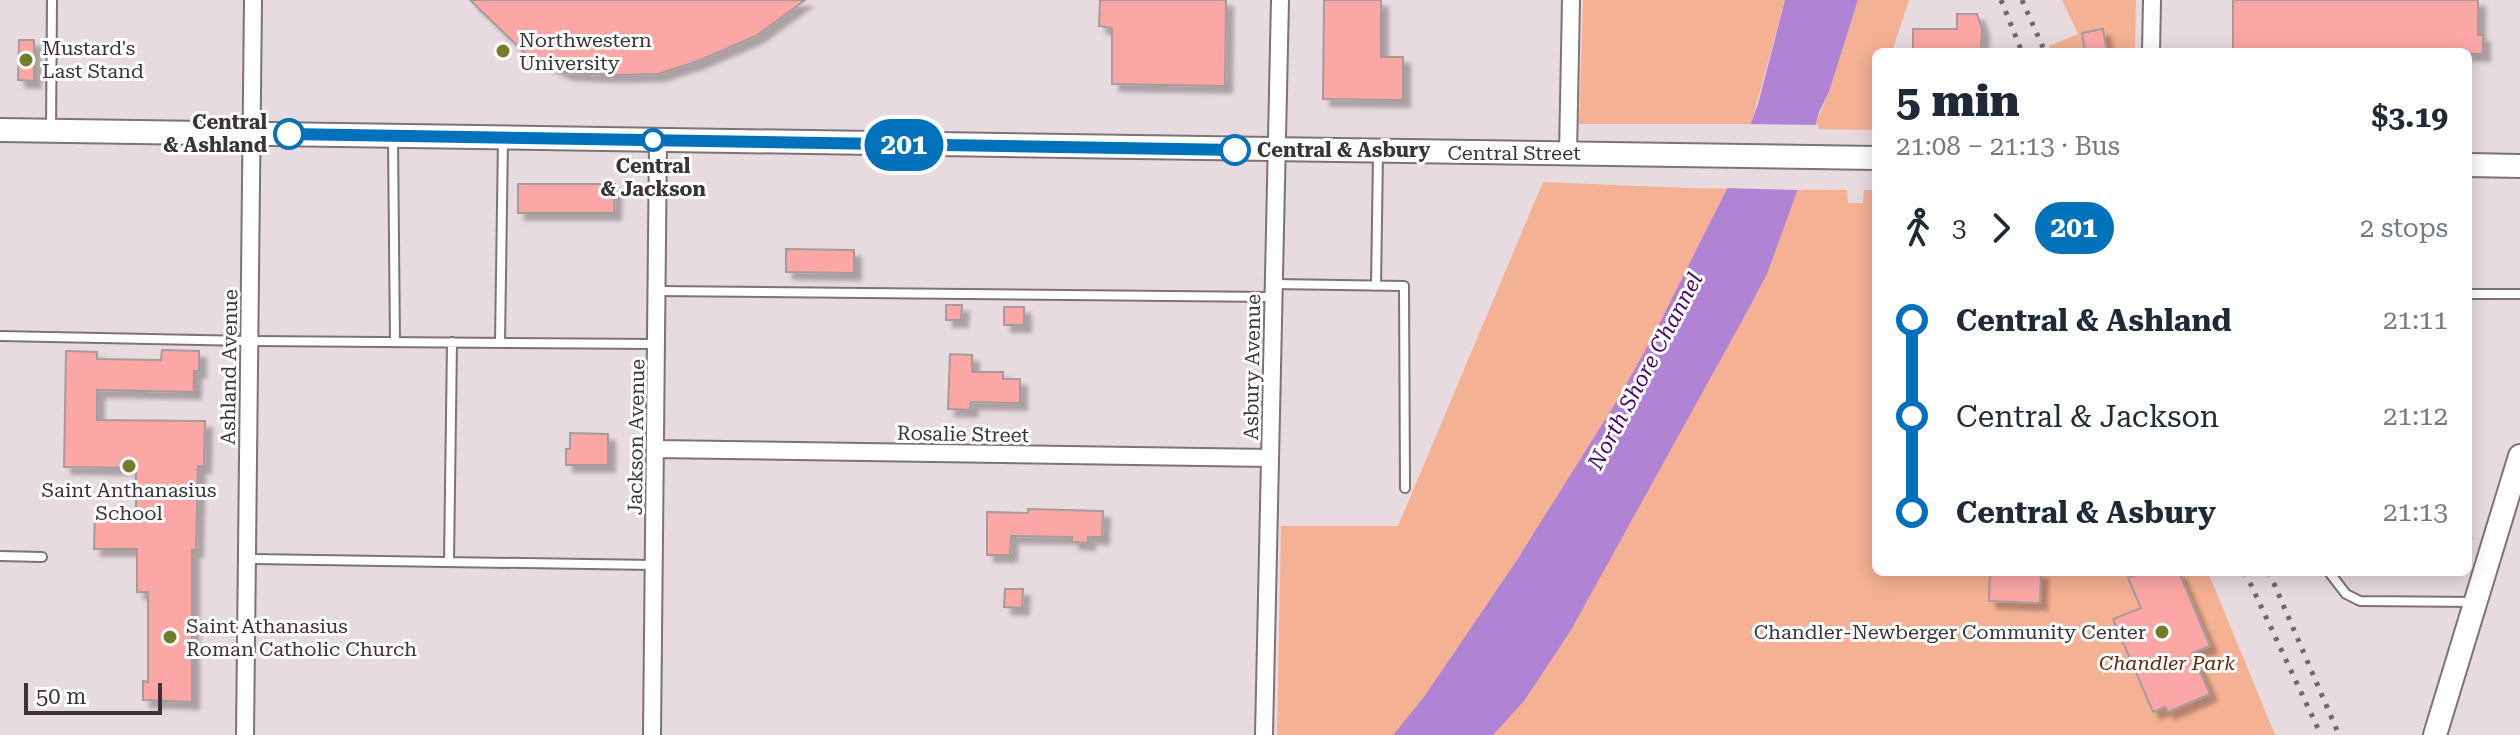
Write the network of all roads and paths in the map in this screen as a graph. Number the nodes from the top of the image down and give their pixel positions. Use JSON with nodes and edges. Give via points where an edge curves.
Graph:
{"nodes":[{"id":1,"x":52,"y":0,"type":"edge"},
{"id":2,"x":253,"y":0,"type":"edge"},
{"id":3,"x":1280,"y":0,"type":"edge"},
{"id":4,"x":1571,"y":0,"type":"edge"},
{"id":5,"x":2152,"y":0,"type":"edge"},
{"id":6,"x":2151,"y":48,"type":"edge"},
{"id":7,"x":0,"y":130,"type":"edge"},
{"id":8,"x":51,"y":131,"type":"junction"},
{"id":9,"x":251,"y":133,"type":"junction"},
{"id":10,"x":393,"y":136,"type":"junction"},
{"id":11,"x":503,"y":138,"type":"junction"},
{"id":12,"x":658,"y":140,"type":"junction"},
{"id":13,"x":1277,"y":151,"type":"junction"},
{"id":14,"x":1378,"y":152,"type":"junction"},
{"id":15,"x":1568,"y":154,"type":"junction"},
{"id":16,"x":1872,"y":158,"type":"edge"},
{"id":17,"x":2472,"y":165,"type":"edge"},
{"id":18,"x":2520,"y":166,"type":"edge"},
{"id":19,"x":1376,"y":286,"type":"junction"},
{"id":20,"x":1274,"y":290,"type":"junction"},
{"id":21,"x":657,"y":291,"type":"junction"},
{"id":22,"x":2472,"y":294,"type":"edge"},
{"id":23,"x":2520,"y":294,"type":"edge"},
{"id":24,"x":0,"y":336,"type":"edge"},
{"id":25,"x":249,"y":341,"type":"junction"},
{"id":26,"x":395,"y":342,"type":"junction"},
{"id":27,"x":452,"y":342,"type":"junction"},
{"id":28,"x":500,"y":343,"type":"junction"},
{"id":29,"x":657,"y":344,"type":"junction"},
{"id":30,"x":656,"y":449,"type":"junction"},
{"id":31,"x":2520,"y":456,"type":"edge"},
{"id":32,"x":1270,"y":458,"type":"junction"},
{"id":33,"x":1405,"y":488,"type":"dead end"},
{"id":34,"x":0,"y":556,"type":"edge"},
{"id":35,"x":42,"y":557,"type":"dead end"},
{"id":36,"x":246,"y":559,"type":"junction"},
{"id":37,"x":449,"y":562,"type":"junction"},
{"id":38,"x":654,"y":565,"type":"junction"},
{"id":39,"x":2332,"y":576,"type":"edge"},
{"id":40,"x":2475,"y":602,"type":"junction"},
{"id":41,"x":245,"y":735,"type":"edge"},
{"id":42,"x":652,"y":735,"type":"edge"},
{"id":43,"x":1264,"y":735,"type":"edge"},
{"id":44,"x":2435,"y":735,"type":"edge"}],
"edges":[{"from":1,"to":8,"type":"lane"},
{"from":2,"to":9,"type":"street","name":"Ashland Avenue"},
{"from":3,"to":13,"type":"street","name":"Asbury Avenue"},
{"from":4,"to":15,"type":"street"},
{"from":5,"to":6,"type":"street"},
{"from":7,"to":8,"type":"main road","name":"Central Street"},
{"from":8,"to":9,"type":"main road","name":"Central Street"},
{"from":9,"to":10,"type":"main road","name":"Central Street"},
{"from":9,"to":25,"type":"street","name":"Ashland Avenue"},
{"from":10,"to":11,"type":"main road","name":"Central Street"},
{"from":10,"to":26,"type":"lane"},
{"from":11,"to":12,"type":"main road","name":"Central Street"},
{"from":11,"to":28,"type":"lane"},
{"from":12,"to":13,"type":"main road","name":"Central Street"},
{"from":12,"to":21,"type":"street","name":"Jackson Avenue"},
{"from":13,"to":14,"type":"main road","name":"Central Street"},
{"from":13,"to":20,"type":"street","name":"Asbury Avenue"},
{"from":14,"to":15,"type":"main road","name":"Central Street"},
{"from":14,"to":19,"type":"lane"},
{"from":15,"to":16,"type":"main road","name":"Central Street"},
{"from":17,"to":18,"type":"main road"},
{"from":19,"to":20,"type":"lane"},
{"from":19,"to":33,"type":"lane","via":[[1404,286]]},
{"from":20,"to":21,"type":"lane"},
{"from":20,"to":32,"type":"street","name":"Asbury Avenue"},
{"from":21,"to":29,"type":"street","name":"Jackson Avenue"},
{"from":22,"to":23,"type":"lane"},
{"from":24,"to":25,"type":"lane"},
{"from":25,"to":26,"type":"lane"},
{"from":25,"to":36,"type":"street","name":"Ashland Avenue"},
{"from":26,"to":27,"type":"lane"},
{"from":27,"to":28,"type":"lane"},
{"from":27,"to":37,"type":"lane"},
{"from":28,"to":29,"type":"lane"},
{"from":29,"to":30,"type":"street","name":"Jackson Avenue"},
{"from":30,"to":32,"type":"street","name":"Rosalie Street"},
{"from":30,"to":38,"type":"street","name":"Jackson Avenue"},
{"from":31,"to":40,"type":"main road"},
{"from":32,"to":43,"type":"street","name":"Asbury Avenue"},
{"from":34,"to":35,"type":"lane"},
{"from":36,"to":37,"type":"lane"},
{"from":36,"to":41,"type":"street","name":"Ashland Avenue"},
{"from":37,"to":38,"type":"lane"},
{"from":38,"to":42,"type":"street","name":"Jackson Avenue"},
{"from":39,"to":40,"type":"lane","via":[[2346,594],[2360,601]]},
{"from":40,"to":44,"type":"main road"}]}
